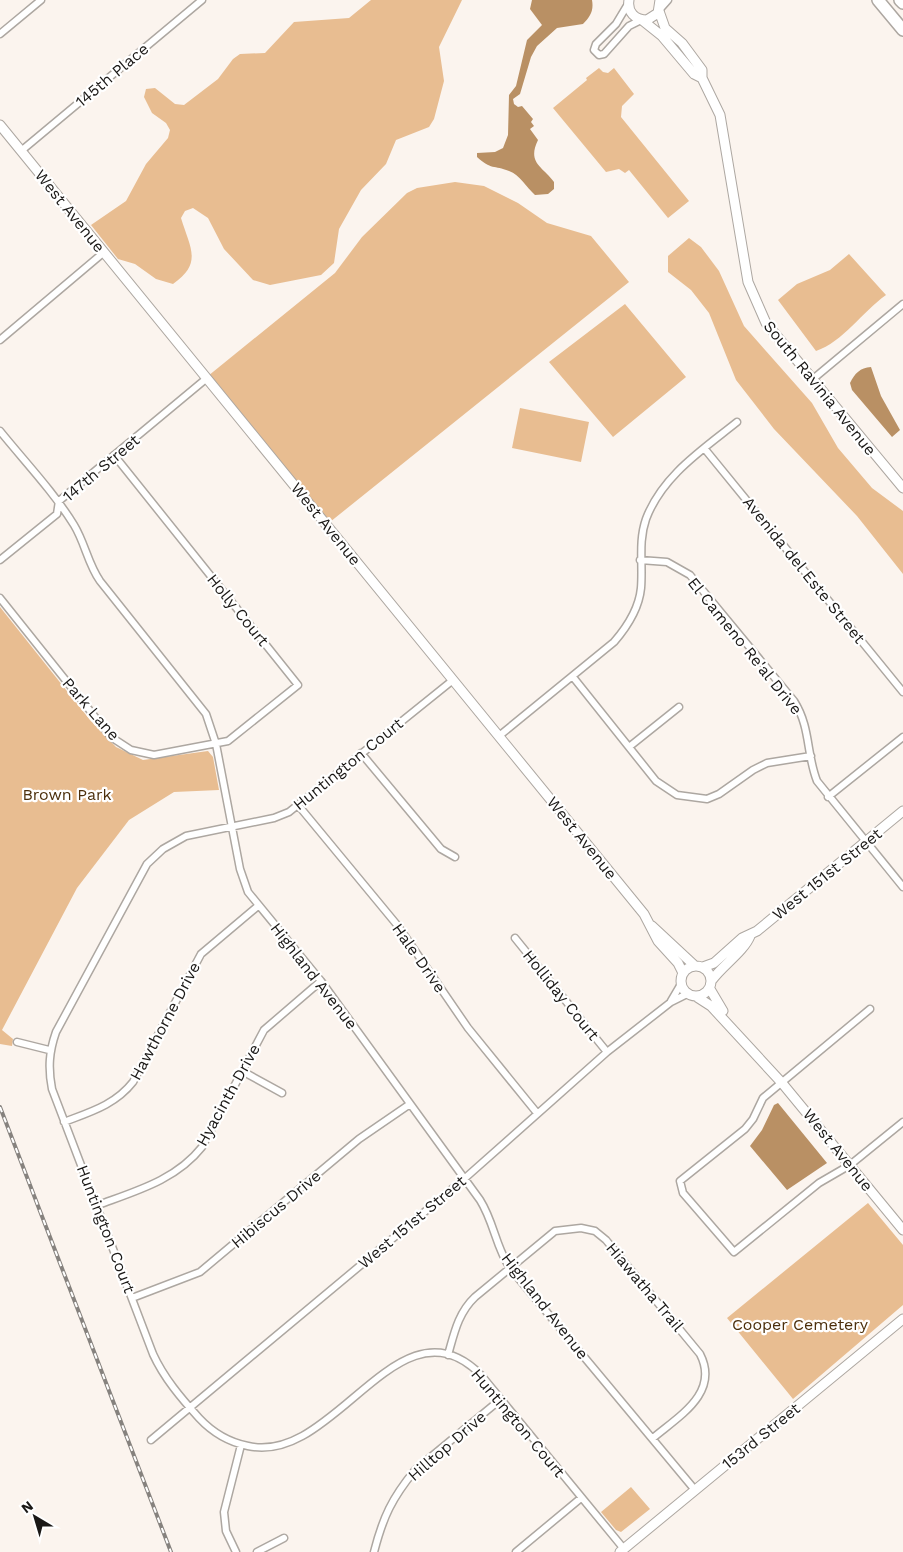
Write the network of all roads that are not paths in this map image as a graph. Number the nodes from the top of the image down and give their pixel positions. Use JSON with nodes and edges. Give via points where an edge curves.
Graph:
{"nodes":[{"id":1,"x":41,"y":0,"type":"edge"},
{"id":2,"x":202,"y":0,"type":"edge"},
{"id":3,"x":668,"y":0,"type":"edge"},
{"id":4,"x":878,"y":0,"type":"edge"},
{"id":5,"x":900,"y":0,"type":"edge"},
{"id":6,"x":629,"y":2,"type":"edge"},
{"id":7,"x":903,"y":4,"type":"edge"},
{"id":8,"x":660,"y":7,"type":"edge"},
{"id":9,"x":641,"y":20,"type":"junction"},
{"id":10,"x":903,"y":30,"type":"edge"},
{"id":11,"x":0,"y":34,"type":"edge"},
{"id":12,"x":702,"y":78,"type":"junction"},
{"id":13,"x":0,"y":125,"type":"edge"},
{"id":14,"x":22,"y":151,"type":"junction"},
{"id":15,"x":103,"y":253,"type":"junction"},
{"id":16,"x":903,"y":304,"type":"edge"},
{"id":17,"x":0,"y":340,"type":"edge"},
{"id":18,"x":207,"y":378,"type":"junction"},
{"id":19,"x":812,"y":379,"type":"junction"},
{"id":20,"x":736,"y":422,"type":"dead end"},
{"id":21,"x":0,"y":431,"type":"edge"},
{"id":22,"x":704,"y":448,"type":"junction"},
{"id":23,"x":114,"y":455,"type":"junction"},
{"id":24,"x":903,"y":488,"type":"edge"},
{"id":25,"x":59,"y":502,"type":"junction"},
{"id":26,"x":0,"y":560,"type":"edge"},
{"id":27,"x":640,"y":560,"type":"junction"},
{"id":28,"x":0,"y":598,"type":"edge"},
{"id":29,"x":573,"y":676,"type":"junction"},
{"id":30,"x":452,"y":680,"type":"junction"},
{"id":31,"x":903,"y":692,"type":"edge"},
{"id":32,"x":679,"y":707,"type":"dead end"},
{"id":33,"x":499,"y":736,"type":"junction"},
{"id":34,"x":903,"y":737,"type":"edge"},
{"id":35,"x":216,"y":744,"type":"junction"},
{"id":36,"x":629,"y":747,"type":"junction"},
{"id":37,"x":361,"y":753,"type":"junction"},
{"id":38,"x":811,"y":756,"type":"junction"},
{"id":39,"x":828,"y":797,"type":"junction"},
{"id":40,"x":298,"y":805,"type":"junction"},
{"id":41,"x":903,"y":811,"type":"edge"},
{"id":42,"x":232,"y":827,"type":"junction"},
{"id":43,"x":865,"y":842,"type":"junction"},
{"id":44,"x":455,"y":857,"type":"dead end"},
{"id":45,"x":903,"y":887,"type":"edge"},
{"id":46,"x":258,"y":906,"type":"junction"},
{"id":47,"x":650,"y":925,"type":"junction"},
{"id":48,"x":750,"y":936,"type":"junction"},
{"id":49,"x":516,"y":938,"type":"dead end"},
{"id":50,"x":699,"y":966,"type":"junction"},
{"id":51,"x":683,"y":973,"type":"junction"},
{"id":52,"x":321,"y":981,"type":"junction"},
{"id":53,"x":681,"y":984,"type":"junction"},
{"id":54,"x":711,"y":984,"type":"junction"},
{"id":55,"x":687,"y":994,"type":"junction"},
{"id":56,"x":697,"y":997,"type":"junction"},
{"id":57,"x":671,"y":1002,"type":"junction"},
{"id":58,"x":870,"y":1009,"type":"dead end"},
{"id":59,"x":17,"y":1042,"type":"dead end"},
{"id":60,"x":752,"y":1049,"type":"junction"},
{"id":61,"x":50,"y":1050,"type":"junction"},
{"id":62,"x":607,"y":1052,"type":"junction"},
{"id":63,"x":242,"y":1071,"type":"junction"},
{"id":64,"x":782,"y":1083,"type":"junction"},
{"id":65,"x":282,"y":1093,"type":"dead end"},
{"id":66,"x":410,"y":1104,"type":"junction"},
{"id":67,"x":537,"y":1113,"type":"junction"},
{"id":68,"x":64,"y":1122,"type":"junction"},
{"id":69,"x":903,"y":1122,"type":"edge"},
{"id":70,"x":850,"y":1165,"type":"junction"},
{"id":71,"x":464,"y":1179,"type":"junction"},
{"id":72,"x":98,"y":1205,"type":"junction"},
{"id":73,"x":903,"y":1230,"type":"edge"},
{"id":74,"x":510,"y":1268,"type":"junction"},
{"id":75,"x":132,"y":1298,"type":"junction"},
{"id":76,"x":903,"y":1319,"type":"edge"},
{"id":77,"x":448,"y":1355,"type":"junction"},
{"id":78,"x":501,"y":1400,"type":"junction"},
{"id":79,"x":190,"y":1408,"type":"junction"},
{"id":80,"x":653,"y":1438,"type":"junction"},
{"id":81,"x":151,"y":1440,"type":"dead end"},
{"id":82,"x":241,"y":1445,"type":"junction"},
{"id":83,"x":695,"y":1490,"type":"junction"},
{"id":84,"x":582,"y":1498,"type":"junction"},
{"id":85,"x":284,"y":1538,"type":"dead end"},
{"id":86,"x":622,"y":1550,"type":"edge"},
{"id":87,"x":236,"y":1552,"type":"edge"},
{"id":88,"x":257,"y":1552,"type":"edge"},
{"id":89,"x":374,"y":1552,"type":"edge"},
{"id":90,"x":516,"y":1552,"type":"edge"}],
"edges":[{"from":1,"to":11,"type":"street"},
{"from":2,"to":14,"type":"street","name":"145th Place"},
{"from":3,"to":8,"type":"street"},
{"from":4,"to":10,"type":"highway"},
{"from":5,"to":7,"type":"highway"},
{"from":6,"to":9,"type":"street","name":"South Ravinia Avenue","via":[[632,15]]},
{"from":6,"to":9,"type":"street","via":[[594,50],[599,55],[604,54],[629,26]]},
{"from":8,"to":9,"type":"street","via":[[651,19]]},
{"from":8,"to":12,"type":"street","name":"South Ravinia Avenue","via":[[665,28],[682,43],[702,70]]},
{"from":9,"to":12,"type":"street","name":"South Ravinia Avenue","via":[[662,36],[694,74]]},
{"from":12,"to":19,"type":"street","name":"South Ravinia Avenue","via":[[720,115],[724,132],[730,185],[753,296],[766,323]]},
{"from":13,"to":14,"type":"street","name":"West Avenue"},
{"from":14,"to":15,"type":"street","name":"West Avenue"},
{"from":15,"to":17,"type":"street"},
{"from":15,"to":18,"type":"street","name":"West Avenue"},
{"from":16,"to":19,"type":"street"},
{"from":18,"to":23,"type":"street","name":"147th Street"},
{"from":18,"to":30,"type":"street","name":"West Avenue"},
{"from":19,"to":24,"type":"street","name":"South Ravinia Avenue"},
{"from":20,"to":22,"type":"street"},
{"from":21,"to":25,"type":"street","name":"Highland Avenue"},
{"from":22,"to":27,"type":"street","via":[[684,464],[655,499],[641,540]]},
{"from":22,"to":31,"type":"street","name":"Avenida del Este Street"},
{"from":23,"to":25,"type":"street","name":"147th Street"},
{"from":23,"to":35,"type":"street","name":"Holly Court","via":[[298,685],[228,741]]},
{"from":25,"to":26,"type":"street","name":"147th Street","via":[[57,514]]},
{"from":25,"to":35,"type":"street","name":"Highland Avenue","via":[[79,534],[92,569],[206,714]]},
{"from":27,"to":29,"type":"street","via":[[641,588],[634,613],[625,629]]},
{"from":27,"to":38,"type":"street","name":"El Cameno Re'al Drive","via":[[667,562],[690,576],[794,701],[803,715]]},
{"from":28,"to":35,"type":"street","name":"Park Lane","via":[[118,743],[131,750],[154,755]]},
{"from":29,"to":33,"type":"street"},
{"from":29,"to":36,"type":"street"},
{"from":30,"to":33,"type":"street","name":"West Avenue"},
{"from":30,"to":37,"type":"street","name":"Huntington Court"},
{"from":32,"to":36,"type":"street"},
{"from":33,"to":47,"type":"street","name":"West Avenue"},
{"from":34,"to":39,"type":"street"},
{"from":35,"to":42,"type":"street","name":"Highland Avenue"},
{"from":36,"to":38,"type":"street","via":[[656,781],[668,790],[690,798],[707,799],[767,764]]},
{"from":37,"to":40,"type":"street","name":"Huntington Court"},
{"from":37,"to":44,"type":"street","via":[[441,849]]},
{"from":38,"to":39,"type":"street","name":"El Cameno Re'al Drive","via":[[816,781]]},
{"from":39,"to":43,"type":"street","name":"El Cameno Re'al Drive"},
{"from":40,"to":42,"type":"street","name":"Huntington Court","via":[[282,815]]},
{"from":40,"to":67,"type":"street","name":"Hale Drive","via":[[398,926],[468,1028]]},
{"from":41,"to":43,"type":"street","name":"West 151st Street"},
{"from":42,"to":46,"type":"street","name":"Highland Avenue","via":[[243,882]]},
{"from":42,"to":61,"type":"street","name":"Huntington Court","via":[[186,836],[163,849],[147,864],[56,1032]]},
{"from":43,"to":45,"type":"street","name":"El Cameno Re'al Drive"},
{"from":43,"to":48,"type":"street","name":"West 151st Street"},
{"from":46,"to":52,"type":"street","name":"Highland Avenue"},
{"from":46,"to":68,"type":"street","name":"Hawthorne Drive","via":[[201,954],[122,1096]]},
{"from":47,"to":50,"type":"street","name":"West Avenue"},
{"from":47,"to":51,"type":"street","name":"West Avenue"},
{"from":48,"to":50,"type":"street","name":"West 151st Street","via":[[742,938],[714,964]]},
{"from":48,"to":54,"type":"street","name":"West 151st Street","via":[[747,944]]},
{"from":49,"to":62,"type":"street","name":"Holliday Court"},
{"from":50,"to":51,"type":"street"},
{"from":50,"to":54,"type":"street","via":[[709,972]]},
{"from":51,"to":53,"type":"street"},
{"from":52,"to":63,"type":"street","name":"Hyacinth Drive","via":[[264,1030]]},
{"from":52,"to":66,"type":"street","name":"Highland Avenue"},
{"from":53,"to":55,"type":"street"},
{"from":53,"to":57,"type":"street","name":"West 151st Street"},
{"from":54,"to":56,"type":"street","via":[[702,996]]},
{"from":54,"to":60,"type":"street","name":"West Avenue","via":[[716,1003]]},
{"from":55,"to":56,"type":"street"},
{"from":55,"to":57,"type":"street","name":"West 151st Street"},
{"from":56,"to":60,"type":"street","name":"West Avenue","via":[[711,1006]]},
{"from":57,"to":62,"type":"street","name":"West 151st Street"},
{"from":58,"to":64,"type":"street"},
{"from":59,"to":61,"type":"street"},
{"from":60,"to":64,"type":"street","name":"West Avenue"},
{"from":61,"to":68,"type":"street","name":"Huntington Court","via":[[48,1073]]},
{"from":62,"to":67,"type":"street","name":"West 151st Street"},
{"from":63,"to":65,"type":"street"},
{"from":63,"to":72,"type":"street","name":"Hyacinth Drive","via":[[202,1147],[186,1165],[159,1181]]},
{"from":64,"to":70,"type":"street","name":"West Avenue"},
{"from":64,"to":70,"type":"street","via":[[763,1098],[745,1129],[680,1181],[684,1193],[734,1252],[819,1183]]},
{"from":66,"to":71,"type":"street","name":"Highland Avenue"},
{"from":66,"to":75,"type":"street","name":"Hibiscus Drive","via":[[360,1139],[200,1272]]},
{"from":67,"to":71,"type":"street","name":"West 151st Street"},
{"from":68,"to":72,"type":"street","name":"Huntington Court"},
{"from":69,"to":70,"type":"street"},
{"from":70,"to":73,"type":"street","name":"West Avenue"},
{"from":71,"to":74,"type":"street","name":"Highland Avenue","via":[[486,1209],[500,1252]]},
{"from":71,"to":79,"type":"street","name":"West 151st Street"},
{"from":72,"to":75,"type":"street","name":"Huntington Court"},
{"from":74,"to":77,"type":"street","name":"Hiawatha Trail","via":[[466,1306]]},
{"from":74,"to":80,"type":"street","name":"Highland Avenue"},
{"from":74,"to":80,"type":"street","name":"Hiawatha Trail","via":[[544,1239],[567,1228],[595,1231],[612,1247],[705,1362],[703,1392]]},
{"from":75,"to":79,"type":"street","name":"Huntington Court","via":[[158,1364]]},
{"from":76,"to":83,"type":"street","name":"153rd Street"},
{"from":77,"to":78,"type":"street","name":"Huntington Court","via":[[475,1370]]},
{"from":77,"to":82,"type":"street","name":"Huntington Court","via":[[430,1353],[403,1360],[386,1370],[310,1433],[291,1443],[271,1448]]},
{"from":78,"to":84,"type":"street","name":"Huntington Court"},
{"from":78,"to":89,"type":"street","name":"Hilltop Drive","via":[[415,1470],[387,1509]]},
{"from":79,"to":81,"type":"street","name":"West 151st Street"},
{"from":79,"to":82,"type":"street","name":"Huntington Court","via":[[212,1430]]},
{"from":80,"to":83,"type":"street","name":"Highland Avenue"},
{"from":82,"to":87,"type":"street","via":[[224,1512],[226,1531]]},
{"from":83,"to":86,"type":"street","name":"153rd Street"},
{"from":84,"to":86,"type":"street","name":"Huntington Court"},
{"from":84,"to":90,"type":"street"},
{"from":85,"to":88,"type":"street"}]}
